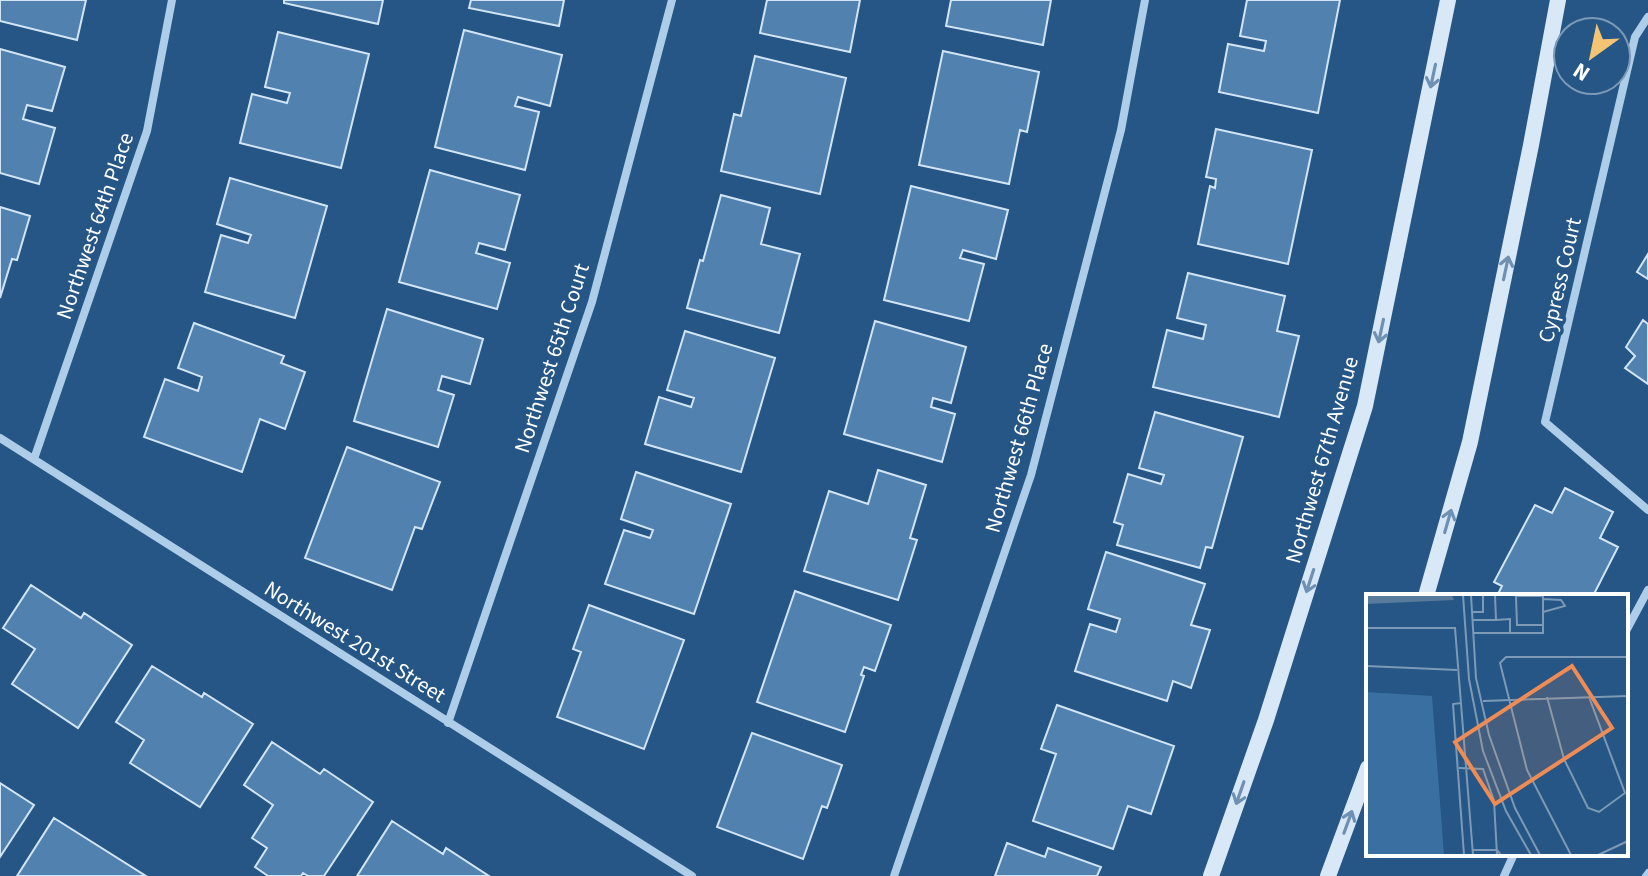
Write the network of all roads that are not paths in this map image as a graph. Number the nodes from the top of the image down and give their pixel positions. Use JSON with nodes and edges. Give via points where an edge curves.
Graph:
{"nodes":[{"id":1,"x":172,"y":0,"type":"edge"},
{"id":2,"x":672,"y":0,"type":"edge"},
{"id":3,"x":1145,"y":0,"type":"edge"},
{"id":4,"x":1448,"y":0,"type":"edge"},
{"id":5,"x":1558,"y":0,"type":"edge"},
{"id":6,"x":1648,"y":17,"type":"edge"},
{"id":7,"x":0,"y":438,"type":"edge"},
{"id":8,"x":34,"y":459,"type":"junction"},
{"id":9,"x":1648,"y":510,"type":"edge"},
{"id":10,"x":1648,"y":590,"type":"edge"},
{"id":11,"x":1427,"y":594,"type":"edge"},
{"id":12,"x":1628,"y":627,"type":"edge"},
{"id":13,"x":448,"y":723,"type":"junction"},
{"id":14,"x":1366,"y":773,"type":"edge"},
{"id":15,"x":1513,"y":856,"type":"edge"},
{"id":16,"x":692,"y":876,"type":"edge"},
{"id":17,"x":894,"y":876,"type":"edge"},
{"id":18,"x":1211,"y":876,"type":"edge"},
{"id":19,"x":1328,"y":876,"type":"edge"},
{"id":20,"x":1504,"y":876,"type":"edge"}],
"edges":[{"from":1,"to":8,"type":"street","name":"Northwest 64th Place","via":[[147,131]]},
{"from":2,"to":13,"type":"street","name":"Northwest 65th Court","via":[[592,302]]},
{"from":3,"to":17,"type":"street","name":"Northwest 66th Place","via":[[1121,130],[1031,475]]},
{"from":4,"to":18,"type":"main road","name":"Northwest 67th Avenue","one_way":true,"via":[[1365,406]]},
{"from":11,"to":5,"type":"main road","one_way":true,"via":[[1470,442]]},
{"from":6,"to":9,"type":"street","name":"Cypress Court","via":[[1635,37],[1545,422]]},
{"from":7,"to":8,"type":"street","name":"Northwest 201st Street"},
{"from":8,"to":13,"type":"street","name":"Northwest 201st Street"},
{"from":10,"to":12,"type":"street"},
{"from":13,"to":16,"type":"street","name":"Northwest 201st Street"},
{"from":19,"to":14,"type":"main road","one_way":true},
{"from":15,"to":20,"type":"street"}]}
